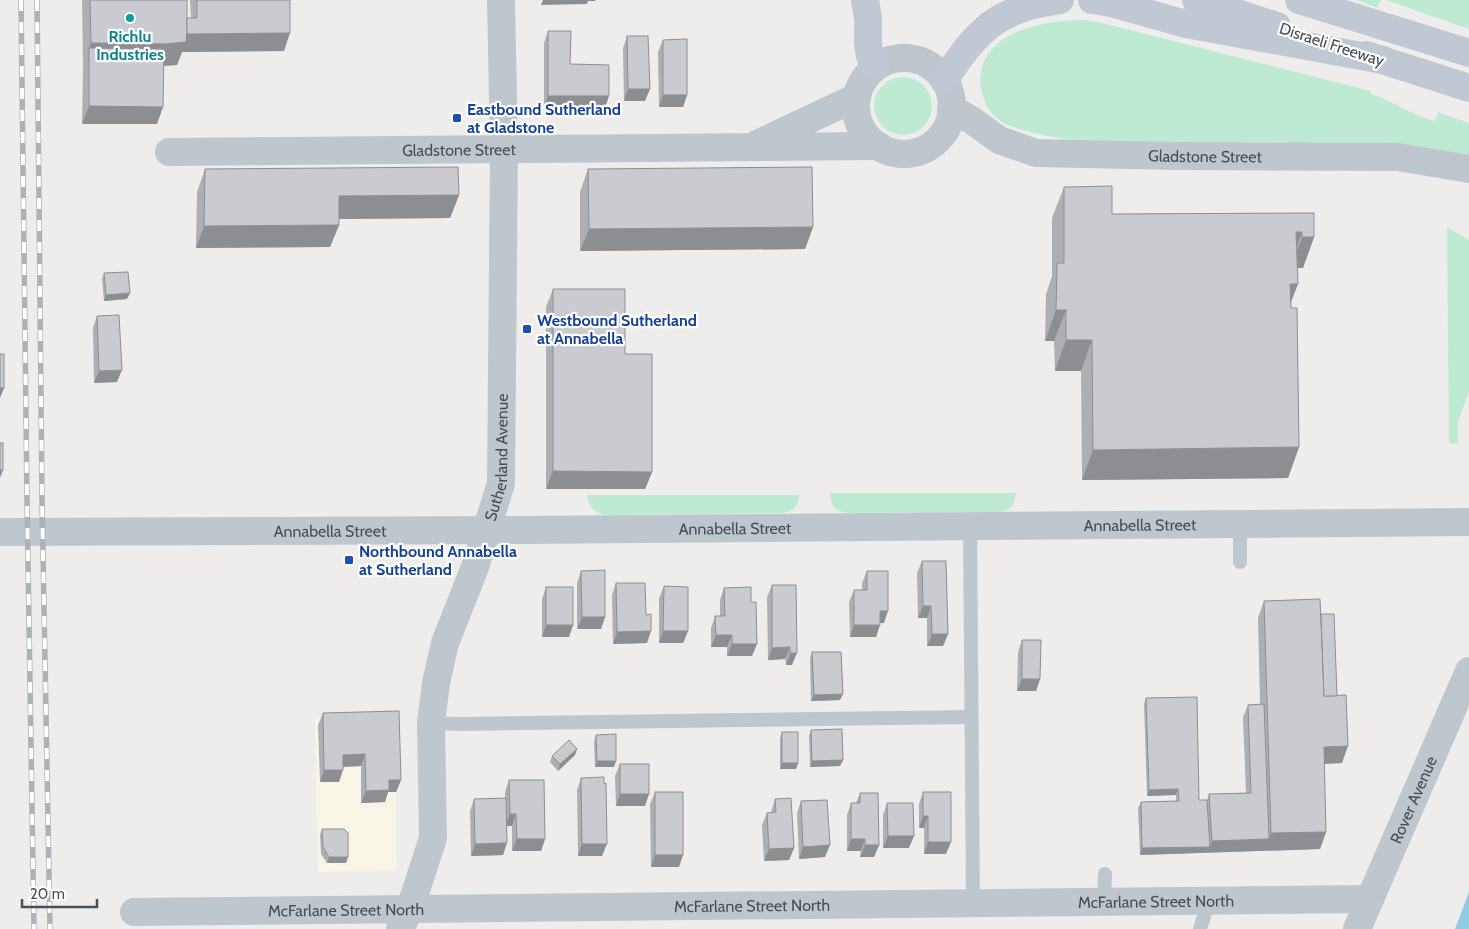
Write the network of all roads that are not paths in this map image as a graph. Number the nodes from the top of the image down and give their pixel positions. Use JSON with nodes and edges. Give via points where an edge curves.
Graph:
{"nodes":[{"id":1,"x":501,"y":0,"type":"edge"},
{"id":2,"x":864,"y":0,"type":"edge"},
{"id":3,"x":1060,"y":0,"type":"edge"},
{"id":4,"x":1092,"y":0,"type":"edge"},
{"id":5,"x":1196,"y":0,"type":"edge"},
{"id":6,"x":1299,"y":0,"type":"edge"},
{"id":7,"x":1469,"y":53,"type":"edge"},
{"id":8,"x":1383,"y":60,"type":"junction"},
{"id":9,"x":876,"y":67,"type":"junction"},
{"id":10,"x":944,"y":80,"type":"junction"},
{"id":11,"x":1464,"y":86,"type":"edge"},
{"id":12,"x":857,"y":97,"type":"junction"},
{"id":13,"x":952,"y":108,"type":"junction"},
{"id":14,"x":879,"y":146,"type":"junction"},
{"id":15,"x":748,"y":147,"type":"junction"},
{"id":16,"x":504,"y":150,"type":"junction"},
{"id":17,"x":169,"y":152,"type":"dead end"},
{"id":18,"x":1469,"y":169,"type":"edge"},
{"id":19,"x":1469,"y":522,"type":"edge"},
{"id":20,"x":1240,"y":524,"type":"junction"},
{"id":21,"x":970,"y":526,"type":"junction"},
{"id":22,"x":487,"y":530,"type":"junction"},
{"id":23,"x":0,"y":532,"type":"edge"},
{"id":24,"x":1240,"y":562,"type":"dead end"},
{"id":25,"x":1469,"y":670,"type":"edge"},
{"id":26,"x":971,"y":717,"type":"junction"},
{"id":27,"x":431,"y":723,"type":"junction"},
{"id":28,"x":1105,"y":874,"type":"dead end"},
{"id":29,"x":1370,"y":899,"type":"junction"},
{"id":30,"x":1209,"y":900,"type":"junction"},
{"id":31,"x":1104,"y":901,"type":"junction"},
{"id":32,"x":973,"y":903,"type":"junction"},
{"id":33,"x":134,"y":912,"type":"dead end"},
{"id":34,"x":405,"y":919,"type":"edge"},
{"id":35,"x":1200,"y":929,"type":"edge"},
{"id":36,"x":1357,"y":929,"type":"edge"}],
"edges":[{"from":1,"to":16,"type":"street","name":"Sutherland Avenue"},
{"from":2,"to":9,"type":"main road","via":[[870,56]]},
{"from":3,"to":10,"type":"main road","via":[[1017,10],[990,24],[964,50]]},
{"from":4,"to":8,"type":"main road","via":[[1186,24]]},
{"from":5,"to":8,"type":"main road","name":"Disraeli Freeway"},
{"from":6,"to":7,"type":"main road","name":"Disraeli Freeway"},
{"from":8,"to":11,"type":"main road","name":"Disraeli Freeway"},
{"from":9,"to":10,"type":"street","via":[[896,59],[918,60]]},
{"from":9,"to":12,"type":"street","via":[[864,80]]},
{"from":10,"to":13,"type":"street"},
{"from":12,"to":14,"type":"street","name":"Gladstone Street","via":[[858,120],[870,139]]},
{"from":12,"to":15,"type":"street","name":"Gladstone Street"},
{"from":13,"to":14,"type":"street","name":"Gladstone Street","via":[[946,129],[931,145],[900,154]]},
{"from":13,"to":18,"type":"street","name":"Gladstone Street","via":[[999,140],[1036,153],[1397,157]]},
{"from":14,"to":15,"type":"street","name":"Gladstone Street"},
{"from":15,"to":16,"type":"street","name":"Gladstone Street"},
{"from":16,"to":17,"type":"street","name":"Gladstone Street"},
{"from":16,"to":22,"type":"street","name":"Sutherland Avenue","via":[[502,483]]},
{"from":19,"to":20,"type":"street","name":"Annabella Street"},
{"from":20,"to":21,"type":"street","name":"Annabella Street"},
{"from":20,"to":24,"type":"lane"},
{"from":21,"to":22,"type":"street","name":"Annabella Street"},
{"from":21,"to":26,"type":"lane"},
{"from":22,"to":23,"type":"street","name":"Annabella Street"},
{"from":22,"to":27,"type":"street","name":"Sutherland Avenue","via":[[445,643]]},
{"from":25,"to":29,"type":"street","name":"Rover Avenue"},
{"from":26,"to":27,"type":"lane"},
{"from":26,"to":32,"type":"lane"},
{"from":27,"to":34,"type":"street","name":"Sutherland Avenue","via":[[433,838]]},
{"from":28,"to":31,"type":"lane"},
{"from":29,"to":30,"type":"street","name":"McFarlane Street North"},
{"from":29,"to":36,"type":"street","name":"Rover Avenue"},
{"from":30,"to":31,"type":"street","name":"McFarlane Street North"},
{"from":30,"to":35,"type":"lane"},
{"from":31,"to":32,"type":"street","name":"McFarlane Street North"},
{"from":32,"to":34,"type":"street","name":"McFarlane Street North"},
{"from":33,"to":34,"type":"street","name":"McFarlane Street North"}]}
